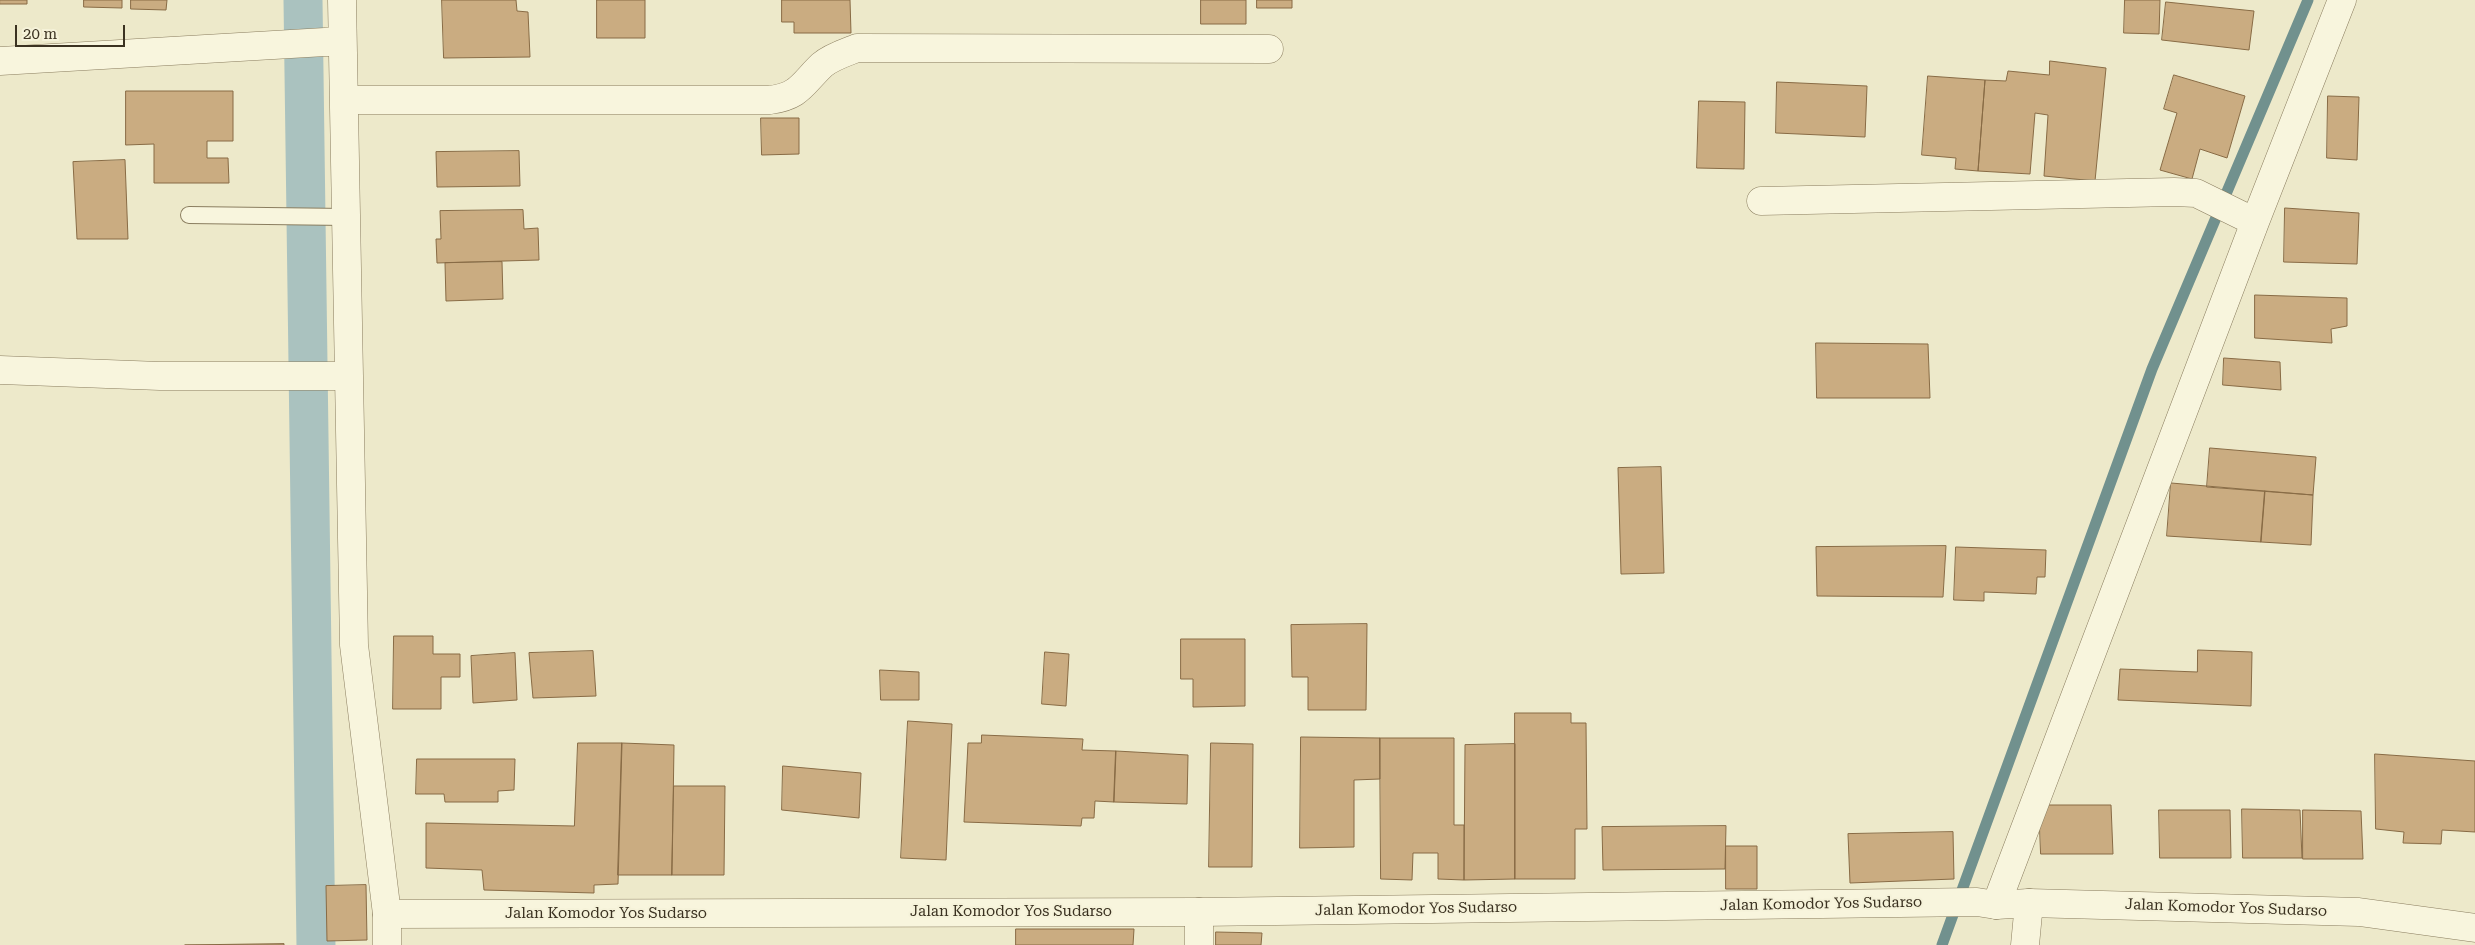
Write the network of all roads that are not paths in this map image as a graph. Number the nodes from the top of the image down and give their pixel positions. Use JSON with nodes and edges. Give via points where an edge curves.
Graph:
{"nodes":[{"id":1,"x":342,"y":0,"type":"edge"},
{"id":2,"x":2342,"y":0,"type":"edge"},
{"id":3,"x":333,"y":41,"type":"junction"},
{"id":4,"x":1269,"y":49,"type":"dead end"},
{"id":5,"x":0,"y":61,"type":"edge"},
{"id":6,"x":344,"y":100,"type":"junction"},
{"id":7,"x":1761,"y":201,"type":"dead end"},
{"id":8,"x":189,"y":215,"type":"dead end"},
{"id":9,"x":339,"y":216,"type":"junction"},
{"id":10,"x":2247,"y":217,"type":"junction"},
{"id":11,"x":0,"y":370,"type":"edge"},
{"id":12,"x":340,"y":376,"type":"junction"},
{"id":13,"x":2029,"y":903,"type":"junction"},
{"id":14,"x":1987,"y":904,"type":"junction"},
{"id":15,"x":1199,"y":912,"type":"junction"},
{"id":16,"x":387,"y":914,"type":"junction"},
{"id":17,"x":2475,"y":928,"type":"edge"},
{"id":18,"x":2026,"y":938,"type":"edge"},
{"id":19,"x":387,"y":944,"type":"edge"},
{"id":20,"x":1199,"y":945,"type":"edge"}],
"edges":[{"from":1,"to":3,"type":"street"},
{"from":2,"to":10,"type":"street"},
{"from":3,"to":5,"type":"street"},
{"from":3,"to":6,"type":"street"},
{"from":4,"to":6,"type":"street","via":[[857,48],[824,63],[794,95],[770,100]]},
{"from":6,"to":9,"type":"street"},
{"from":7,"to":10,"type":"street","via":[[2174,192],[2196,193]]},
{"from":8,"to":9,"type":"lane"},
{"from":9,"to":12,"type":"street"},
{"from":10,"to":14,"type":"street"},
{"from":11,"to":12,"type":"street","via":[[160,376]]},
{"from":12,"to":16,"type":"street","via":[[354,645]]},
{"from":13,"to":14,"type":"street","name":"Jalan Komodor Yos Sudarso"},
{"from":13,"to":17,"type":"street","name":"Jalan Komodor Yos Sudarso","via":[[2358,912]]},
{"from":13,"to":18,"type":"street"},
{"from":14,"to":15,"type":"street","name":"Jalan Komodor Yos Sudarso","via":[[1929,902]]},
{"from":15,"to":16,"type":"street","name":"Jalan Komodor Yos Sudarso"},
{"from":15,"to":20,"type":"street"},
{"from":16,"to":19,"type":"street"}]}
